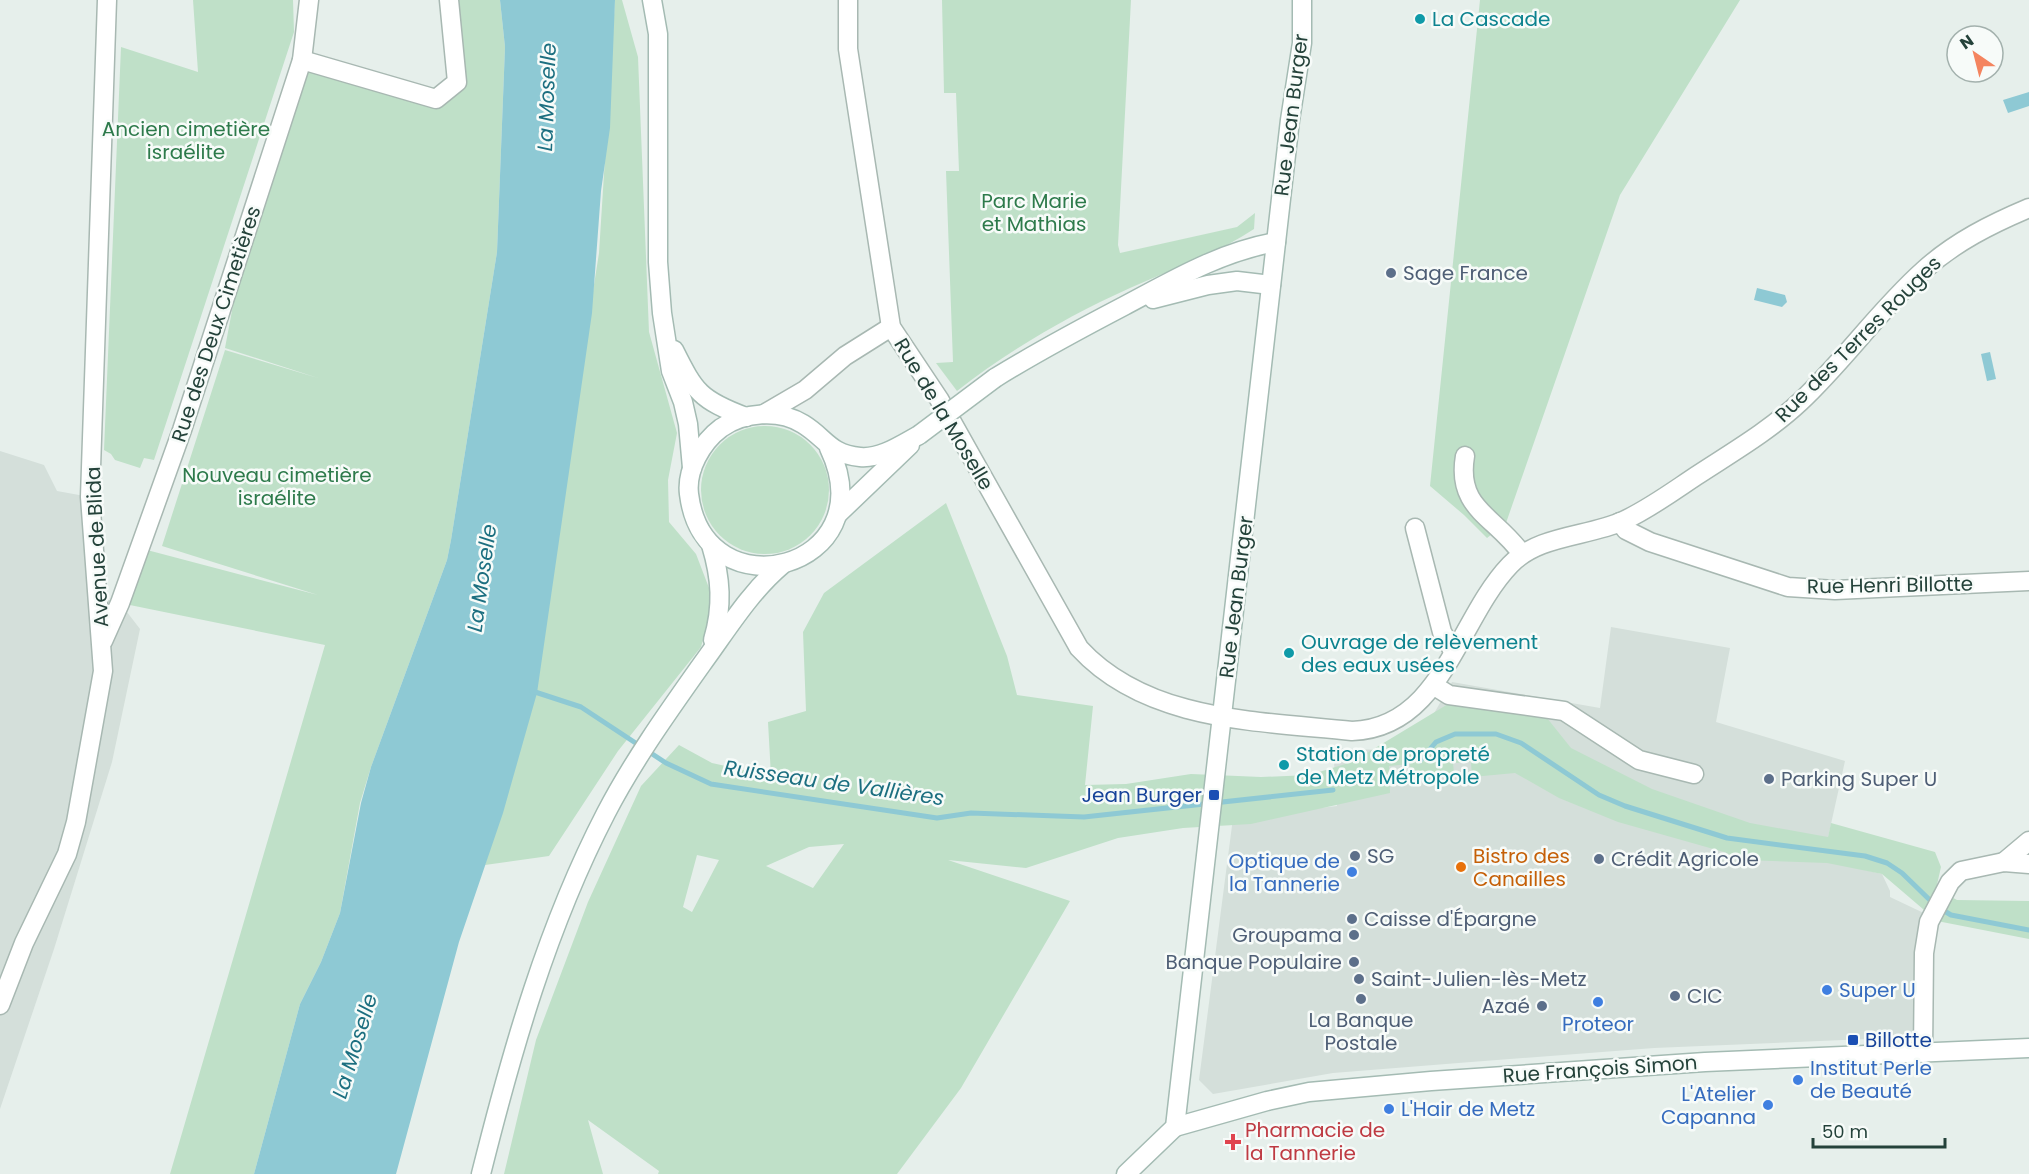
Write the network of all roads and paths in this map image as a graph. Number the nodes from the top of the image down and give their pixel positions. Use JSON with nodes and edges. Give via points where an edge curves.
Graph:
{"nodes":[{"id":1,"x":107,"y":0,"type":"edge"},
{"id":2,"x":309,"y":0,"type":"edge"},
{"id":3,"x":449,"y":0,"type":"edge"},
{"id":4,"x":652,"y":0,"type":"edge"},
{"id":5,"x":848,"y":0,"type":"edge"},
{"id":6,"x":1302,"y":0,"type":"edge"},
{"id":7,"x":302,"y":60,"type":"junction"},
{"id":8,"x":2029,"y":208,"type":"edge"},
{"id":9,"x":1276,"y":242,"type":"junction"},
{"id":10,"x":1271,"y":285,"type":"junction"},
{"id":11,"x":1122,"y":307,"type":"junction"},
{"id":12,"x":891,"y":327,"type":"junction"},
{"id":13,"x":664,"y":330,"type":"junction"},
{"id":14,"x":764,"y":414,"type":"junction"},
{"id":15,"x":746,"y":417,"type":"junction"},
{"id":16,"x":919,"y":435,"type":"junction"},
{"id":17,"x":829,"y":448,"type":"junction"},
{"id":18,"x":1465,"y":456,"type":"dead end"},
{"id":19,"x":692,"y":469,"type":"junction"},
{"id":20,"x":838,"y":514,"type":"junction"},
{"id":21,"x":1620,"y":522,"type":"junction"},
{"id":22,"x":1415,"y":528,"type":"dead end"},
{"id":23,"x":711,"y":545,"type":"junction"},
{"id":24,"x":1522,"y":554,"type":"junction"},
{"id":25,"x":782,"y":565,"type":"junction"},
{"id":26,"x":2029,"y":581,"type":"edge"},
{"id":27,"x":102,"y":643,"type":"junction"},
{"id":28,"x":1453,"y":651,"type":"junction"},
{"id":29,"x":708,"y":656,"type":"junction"},
{"id":30,"x":1433,"y":685,"type":"junction"},
{"id":31,"x":1222,"y":716,"type":"junction"},
{"id":32,"x":1694,"y":774,"type":"dead end"},
{"id":33,"x":2029,"y":841,"type":"edge"},
{"id":34,"x":2004,"y":862,"type":"junction"},
{"id":35,"x":2029,"y":864,"type":"edge"},
{"id":36,"x":0,"y":1005,"type":"edge"},
{"id":37,"x":2029,"y":1048,"type":"edge"},
{"id":38,"x":1923,"y":1053,"type":"junction"},
{"id":39,"x":1175,"y":1127,"type":"junction"},
{"id":40,"x":481,"y":1174,"type":"edge"},
{"id":41,"x":1126,"y":1174,"type":"edge"}],
"edges":[{"from":1,"to":27,"type":"street","name":"Avenue de Blida","via":[[90,497]]},
{"from":2,"to":7,"type":"street","name":"Rue des Deux Cimetières"},
{"from":3,"to":7,"type":"street","via":[[457,82],[435,99]]},
{"from":4,"to":13,"type":"street","via":[[658,34],[658,262]]},
{"from":5,"to":12,"type":"street","name":"Rue de la Moselle","via":[[848,50]]},
{"from":6,"to":9,"type":"street","name":"Rue Jean Burger","via":[[1302,43]]},
{"from":7,"to":27,"type":"street","name":"Rue des Deux Cimetières","via":[[182,430]]},
{"from":8,"to":21,"type":"street","name":"Rue des Terres Rouges","via":[[1990,224],[1924,270],[1782,417],[1660,500]]},
{"from":9,"to":10,"type":"street","name":"Rue Jean Burger"},
{"from":9,"to":11,"type":"street","via":[[1198,267]]},
{"from":10,"to":11,"type":"street","via":[[1237,281],[1208,285]]},
{"from":10,"to":31,"type":"street","name":"Rue Jean Burger"},
{"from":11,"to":16,"type":"street","bridge":true,"via":[[995,378]]},
{"from":12,"to":14,"type":"street","via":[[845,356],[805,390]]},
{"from":12,"to":31,"type":"street","name":"Rue de la Moselle","via":[[949,417],[1079,648],[1138,691]]},
{"from":13,"to":15,"type":"street","via":[[691,385],[716,405]]},
{"from":13,"to":19,"type":"street","via":[[671,371],[683,402]]},
{"from":14,"to":15,"type":"street"},
{"from":14,"to":17,"type":"street","via":[[801,423],[817,433]]},
{"from":15,"to":19,"type":"street","via":[[722,427],[703,446]]},
{"from":16,"to":17,"type":"street","via":[[884,453],[862,457]]},
{"from":16,"to":20,"type":"street"},
{"from":17,"to":20,"type":"street","via":[[839,469],[842,492]]},
{"from":18,"to":24,"type":"street","via":[[1462,483],[1471,502],[1503,530]]},
{"from":19,"to":23,"type":"street","via":[[688,489],[691,510]]},
{"from":20,"to":25,"type":"street","via":[[826,537],[806,555]]},
{"from":21,"to":24,"type":"street","name":"Rue des Terres Rouges"},
{"from":21,"to":26,"type":"street","name":"Rue Henri Billotte","via":[[1626,530],[1650,542],[1788,587],[1835,590]]},
{"from":22,"to":28,"type":"street","via":[[1442,632]]},
{"from":23,"to":25,"type":"street","via":[[732,560],[756,567]]},
{"from":23,"to":29,"type":"street","via":[[721,589],[721,615]]},
{"from":24,"to":28,"type":"street","name":"Rue des Terres Rouges","via":[[1504,571]]},
{"from":25,"to":29,"type":"street","via":[[756,590]]},
{"from":27,"to":36,"type":"street","name":"Avenue de Blida","via":[[103,671],[67,854],[24,943]]},
{"from":28,"to":30,"type":"street","name":"Rue des Terres Rouges"},
{"from":29,"to":40,"type":"street","via":[[627,777],[592,843],[550,938],[524,1013]]},
{"from":30,"to":31,"type":"street","name":"Rue des Terres Rouges","via":[[1406,714],[1364,731]]},
{"from":30,"to":32,"type":"street","via":[[1449,695],[1564,711],[1639,760]]},
{"from":31,"to":39,"type":"street","name":"Rue Jean Burger"},
{"from":33,"to":34,"type":"street"},
{"from":34,"to":35,"type":"street"},
{"from":34,"to":38,"type":"street","via":[[1961,871],[1950,882],[1929,922],[1924,953]]},
{"from":37,"to":38,"type":"street","name":"Rue François Simon"},
{"from":38,"to":39,"type":"street","name":"Rue François Simon","via":[[1600,1069],[1309,1092]]},
{"from":39,"to":41,"type":"street"}]}
